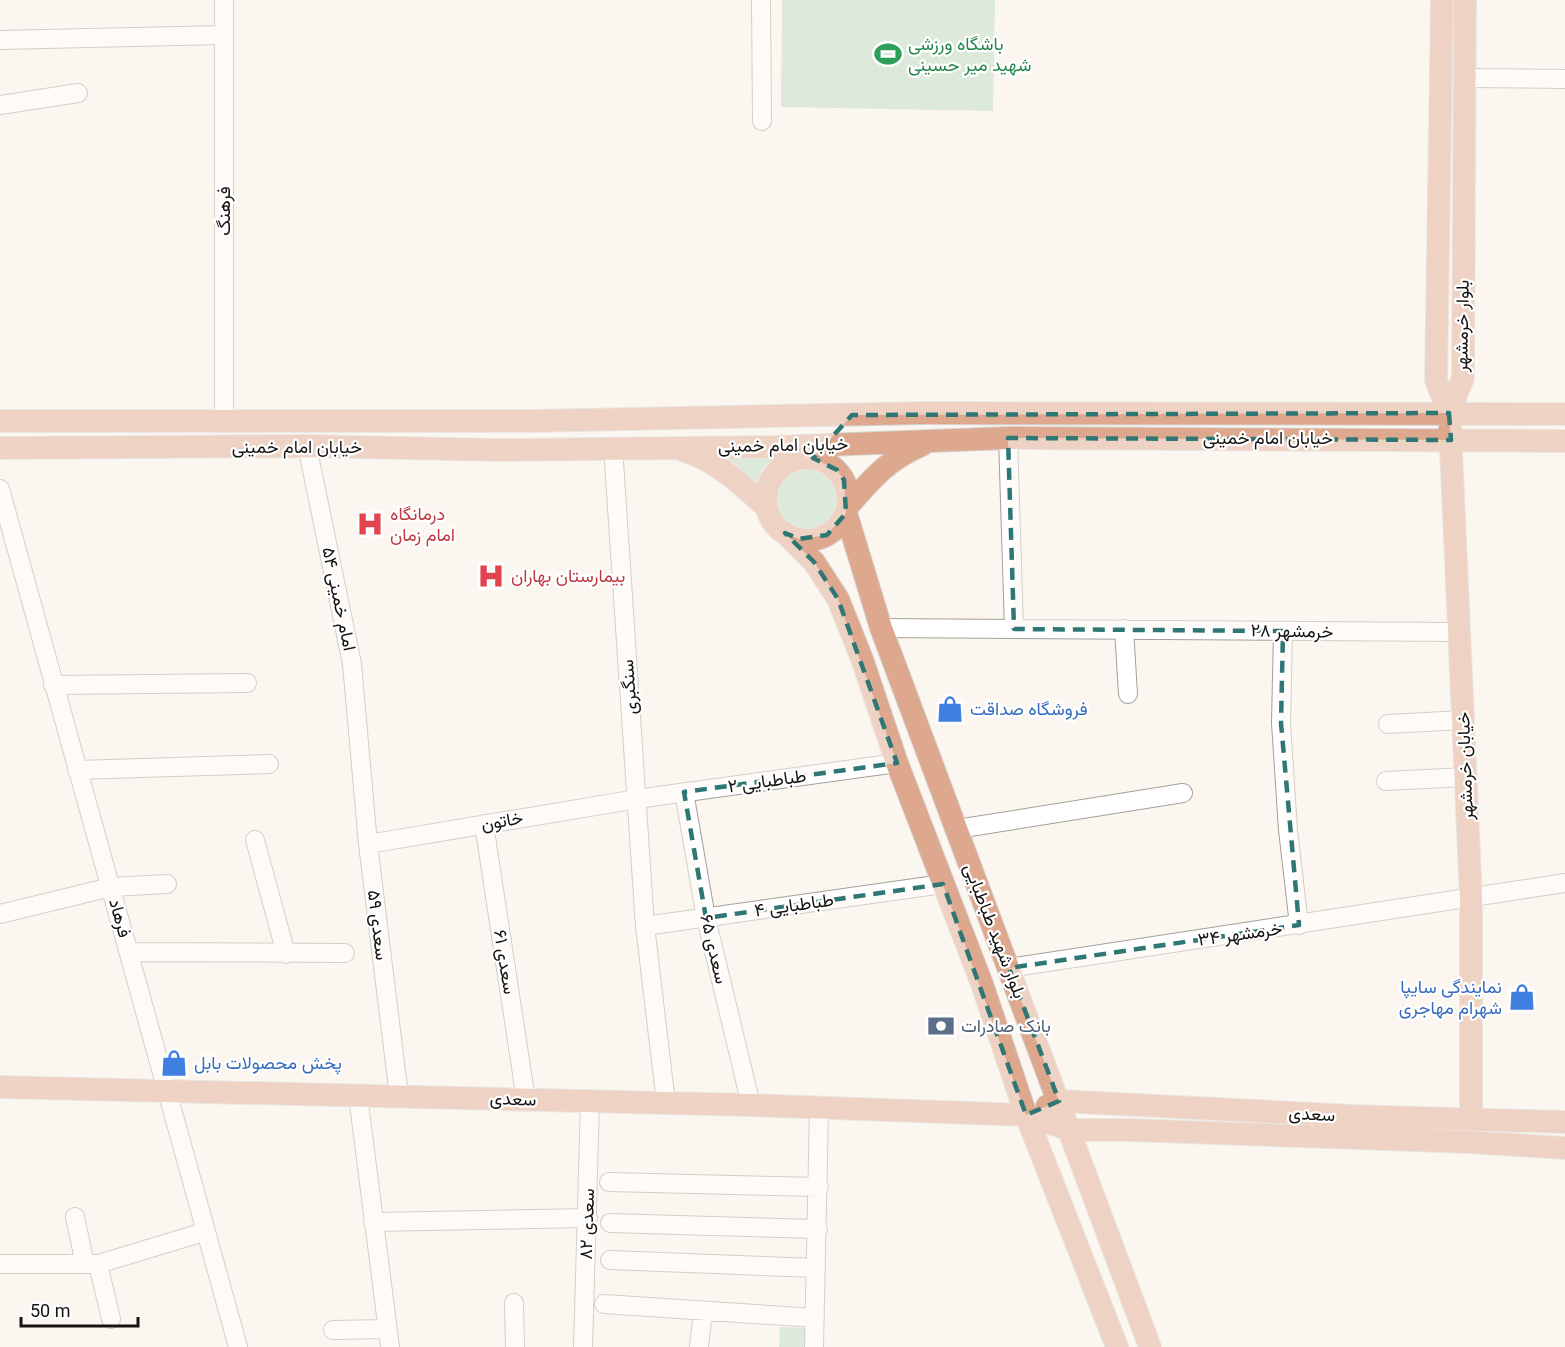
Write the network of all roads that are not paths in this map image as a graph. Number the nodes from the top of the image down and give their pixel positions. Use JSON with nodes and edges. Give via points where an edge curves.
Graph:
{"nodes":[{"id":1,"x":224,"y":0,"type":"edge"},
{"id":2,"x":761,"y":0,"type":"edge"},
{"id":3,"x":1442,"y":0,"type":"edge"},
{"id":4,"x":1465,"y":0,"type":"edge"},
{"id":5,"x":223,"y":35,"type":"junction"},
{"id":6,"x":0,"y":40,"type":"edge"},
{"id":7,"x":1463,"y":78,"type":"junction"},
{"id":8,"x":1565,"y":79,"type":"edge"},
{"id":9,"x":78,"y":93,"type":"dead end"},
{"id":10,"x":0,"y":105,"type":"edge"},
{"id":11,"x":762,"y":121,"type":"dead end"},
{"id":12,"x":1449,"y":413,"type":"junction"},
{"id":13,"x":1565,"y":414,"type":"edge"},
{"id":14,"x":852,"y":415,"type":"junction"},
{"id":15,"x":688,"y":419,"type":"junction"},
{"id":16,"x":0,"y":421,"type":"edge"},
{"id":17,"x":224,"y":422,"type":"junction"},
{"id":18,"x":1008,"y":438,"type":"junction"},
{"id":19,"x":1451,"y":440,"type":"junction"},
{"id":20,"x":931,"y":441,"type":"junction"},
{"id":21,"x":1565,"y":441,"type":"edge"},
{"id":22,"x":307,"y":446,"type":"junction"},
{"id":23,"x":613,"y":447,"type":"junction"},
{"id":24,"x":672,"y":447,"type":"junction"},
{"id":25,"x":774,"y":447,"type":"junction"},
{"id":26,"x":0,"y":448,"type":"edge"},
{"id":27,"x":811,"y":454,"type":"junction"},
{"id":28,"x":0,"y":489,"type":"edge"},
{"id":29,"x":767,"y":508,"type":"junction"},
{"id":30,"x":847,"y":510,"type":"junction"},
{"id":31,"x":785,"y":533,"type":"junction"},
{"id":32,"x":881,"y":628,"type":"junction"},
{"id":33,"x":1014,"y":629,"type":"junction"},
{"id":34,"x":1124,"y":629,"type":"junction"},
{"id":35,"x":1283,"y":631,"type":"junction"},
{"id":36,"x":1460,"y":632,"type":"junction"},
{"id":37,"x":247,"y":683,"type":"dead end"},
{"id":38,"x":53,"y":685,"type":"junction"},
{"id":39,"x":1128,"y":694,"type":"dead end"},
{"id":40,"x":1463,"y":720,"type":"junction"},
{"id":41,"x":1388,"y":724,"type":"dead end"},
{"id":42,"x":360,"y":754,"type":"joint"},
{"id":43,"x":897,"y":763,"type":"junction"},
{"id":44,"x":269,"y":764,"type":"dead end"},
{"id":45,"x":77,"y":770,"type":"junction"},
{"id":46,"x":1466,"y":777,"type":"junction"},
{"id":47,"x":1386,"y":781,"type":"dead end"},
{"id":48,"x":684,"y":792,"type":"junction"},
{"id":49,"x":1183,"y":793,"type":"dead end"},
{"id":50,"x":637,"y":799,"type":"junction"},
{"id":51,"x":484,"y":824,"type":"junction"},
{"id":52,"x":957,"y":829,"type":"junction"},
{"id":53,"x":255,"y":840,"type":"dead end"},
{"id":54,"x":368,"y":844,"type":"junction"},
{"id":55,"x":1565,"y":883,"type":"edge"},
{"id":56,"x":167,"y":884,"type":"dead end"},
{"id":57,"x":943,"y":884,"type":"junction"},
{"id":58,"x":111,"y":887,"type":"junction"},
{"id":59,"x":1471,"y":899,"type":"junction"},
{"id":60,"x":0,"y":914,"type":"edge"},
{"id":61,"x":705,"y":918,"type":"junction"},
{"id":62,"x":1299,"y":925,"type":"junction"},
{"id":63,"x":645,"y":926,"type":"junction"},
{"id":64,"x":129,"y":952,"type":"junction"},
{"id":65,"x":345,"y":953,"type":"dead end"},
{"id":66,"x":286,"y":954,"type":"junction"},
{"id":67,"x":1009,"y":968,"type":"junction"},
{"id":68,"x":0,"y":1087,"type":"edge"},
{"id":69,"x":167,"y":1091,"type":"junction"},
{"id":70,"x":358,"y":1096,"type":"junction"},
{"id":71,"x":399,"y":1096,"type":"junction"},
{"id":72,"x":526,"y":1100,"type":"junction"},
{"id":73,"x":1059,"y":1101,"type":"junction"},
{"id":74,"x":590,"y":1102,"type":"junction"},
{"id":75,"x":666,"y":1103,"type":"junction"},
{"id":76,"x":751,"y":1105,"type":"junction"},
{"id":77,"x":819,"y":1109,"type":"junction"},
{"id":78,"x":1026,"y":1115,"type":"junction"},
{"id":79,"x":1471,"y":1119,"type":"junction"},
{"id":80,"x":1565,"y":1122,"type":"edge"},
{"id":81,"x":1071,"y":1130,"type":"junction"},
{"id":82,"x":1565,"y":1148,"type":"edge"},
{"id":83,"x":609,"y":1182,"type":"dead end"},
{"id":84,"x":819,"y":1187,"type":"junction"},
{"id":85,"x":75,"y":1217,"type":"dead end"},
{"id":86,"x":588,"y":1218,"type":"junction"},
{"id":87,"x":374,"y":1222,"type":"junction"},
{"id":88,"x":610,"y":1223,"type":"dead end"},
{"id":89,"x":818,"y":1229,"type":"junction"},
{"id":90,"x":204,"y":1232,"type":"junction"},
{"id":91,"x":610,"y":1260,"type":"dead end"},
{"id":92,"x":0,"y":1264,"type":"edge"},
{"id":93,"x":91,"y":1264,"type":"junction"},
{"id":94,"x":816,"y":1268,"type":"junction"},
{"id":95,"x":514,"y":1303,"type":"dead end"},
{"id":96,"x":604,"y":1304,"type":"dead end"},
{"id":97,"x":703,"y":1311,"type":"junction"},
{"id":98,"x":815,"y":1318,"type":"junction"},
{"id":99,"x":111,"y":1319,"type":"dead end"},
{"id":100,"x":388,"y":1329,"type":"junction"},
{"id":101,"x":333,"y":1330,"type":"dead end"},
{"id":102,"x":238,"y":1347,"type":"edge"},
{"id":103,"x":390,"y":1347,"type":"edge"},
{"id":104,"x":515,"y":1347,"type":"edge"},
{"id":105,"x":584,"y":1347,"type":"edge"},
{"id":106,"x":699,"y":1347,"type":"edge"},
{"id":107,"x":814,"y":1347,"type":"edge"},
{"id":108,"x":1117,"y":1347,"type":"edge"},
{"id":109,"x":1150,"y":1347,"type":"edge"}],
"edges":[{"from":1,"to":5,"type":"street","name":"فرهنگ"},
{"from":2,"to":11,"type":"street"},
{"from":3,"to":12,"type":"main road","name":"بلوار خرمشهر","via":[[1436,380]]},
{"from":4,"to":7,"type":"main road","name":"بلوار خرمشهر"},
{"from":5,"to":6,"type":"street"},
{"from":5,"to":17,"type":"street","name":"فرهنگ"},
{"from":7,"to":8,"type":"street"},
{"from":7,"to":12,"type":"main road","name":"بلوار خرمشهر","via":[[1463,378]]},
{"from":9,"to":10,"type":"street"},
{"from":12,"to":13,"type":"main road","name":"خیابان امام خمینی"},
{"from":12,"to":14,"type":"main road","name":"خیابان امام خمینی"},
{"from":12,"to":19,"type":"main road","name":"خیابان خرمشهر"},
{"from":14,"to":15,"type":"main road","name":"خیابان امام خمینی"},
{"from":14,"to":27,"type":"main road"},
{"from":15,"to":17,"type":"main road","name":"خیابان امام خمینی"},
{"from":15,"to":25,"type":"main road","via":[[738,431]]},
{"from":16,"to":17,"type":"main road","name":"خیابان امام خمینی"},
{"from":18,"to":19,"type":"main road","name":"خیابان امام خمینی"},
{"from":18,"to":20,"type":"main road","name":"خیابان امام خمینی"},
{"from":18,"to":33,"type":"street"},
{"from":19,"to":21,"type":"main road","name":"خیابان امام خمینی"},
{"from":19,"to":36,"type":"main road","name":"خیابان خرمشهر"},
{"from":20,"to":27,"type":"main road","name":"خیابان امام خمینی"},
{"from":20,"to":30,"type":"main road","via":[[900,454],[884,466]]},
{"from":22,"to":23,"type":"main road","name":"خیابان امام خمینی","via":[[499,450]]},
{"from":22,"to":26,"type":"main road","name":"خیابان امام خمینی"},
{"from":22,"to":42,"type":"street","name":"امام خمینی ۵۴","via":[[352,664]]},
{"from":23,"to":24,"type":"main road","name":"خیابان امام خمینی"},
{"from":23,"to":50,"type":"street","name":"سنگبری"},
{"from":24,"to":25,"type":"main road","name":"خیابان امام خمینی"},
{"from":24,"to":29,"type":"main road","via":[[699,455],[734,478]]},
{"from":25,"to":27,"type":"main road"},
{"from":25,"to":27,"type":"main road","name":"خیابان امام خمینی"},
{"from":27,"to":29,"type":"main road","via":[[786,464],[769,483]]},
{"from":27,"to":30,"type":"main road","via":[[837,470],[848,493]]},
{"from":28,"to":38,"type":"street","name":"فرهاد"},
{"from":29,"to":31,"type":"main road"},
{"from":30,"to":31,"type":"main road","via":[[827,535],[806,539]]},
{"from":30,"to":32,"type":"main road","name":"بلوار شهید طباطبایی"},
{"from":31,"to":43,"type":"main road","name":"بلوار شهید طباطبایی","via":[[814,562],[838,600]]},
{"from":32,"to":33,"type":"street","name":"خرمشهر ۲۸"},
{"from":32,"to":52,"type":"main road","name":"بلوار شهید طباطبایی"},
{"from":33,"to":34,"type":"street","name":"خرمشهر ۲۸"},
{"from":34,"to":35,"type":"street","name":"خرمشهر ۲۸"},
{"from":34,"to":39,"type":"street"},
{"from":35,"to":36,"type":"street","name":"خرمشهر ۲۸"},
{"from":35,"to":62,"type":"street","via":[[1281,723]]},
{"from":36,"to":40,"type":"main road","name":"خیابان خرمشهر"},
{"from":37,"to":38,"type":"street"},
{"from":38,"to":45,"type":"street","name":"فرهاد"},
{"from":40,"to":41,"type":"street"},
{"from":40,"to":46,"type":"main road","name":"خیابان خرمشهر"},
{"from":42,"to":54,"type":"street","name":"سعدی ۵۹"},
{"from":43,"to":48,"type":"street","name":"طباطبایی ۲"},
{"from":43,"to":57,"type":"main road","name":"بلوار شهید طباطبایی"},
{"from":44,"to":45,"type":"street"},
{"from":45,"to":58,"type":"street","name":"فرهاد"},
{"from":46,"to":47,"type":"street"},
{"from":46,"to":59,"type":"main road","name":"خیابان خرمشهر"},
{"from":48,"to":50,"type":"street","name":"طباطبایی ۲"},
{"from":48,"to":61,"type":"street","name":"سعدی ۶۵"},
{"from":49,"to":52,"type":"street"},
{"from":50,"to":51,"type":"street","name":"خاتون"},
{"from":50,"to":63,"type":"street","name":"سنگبری"},
{"from":51,"to":54,"type":"street","name":"خاتون"},
{"from":51,"to":72,"type":"street","name":"سعدی ۶۱"},
{"from":52,"to":67,"type":"main road","name":"بلوار شهید طباطبایی"},
{"from":53,"to":66,"type":"street"},
{"from":54,"to":71,"type":"street","name":"سعدی ۵۹"},
{"from":55,"to":59,"type":"street","name":"خرمشهر ۳۴"},
{"from":56,"to":58,"type":"street"},
{"from":57,"to":61,"type":"street","name":"طباطبایی ۴"},
{"from":57,"to":78,"type":"main road","name":"بلوار شهید طباطبایی"},
{"from":58,"to":60,"type":"street"},
{"from":58,"to":64,"type":"street","name":"فرهاد"},
{"from":59,"to":62,"type":"street","name":"خرمشهر ۳۴"},
{"from":59,"to":79,"type":"main road","name":"خیابان خرمشهر"},
{"from":61,"to":63,"type":"street","name":"طباطبایی ۴"},
{"from":61,"to":76,"type":"street","name":"سعدی ۶۵"},
{"from":62,"to":67,"type":"street","name":"خرمشهر ۳۴"},
{"from":63,"to":75,"type":"street","name":"سنگبری"},
{"from":64,"to":66,"type":"street"},
{"from":64,"to":69,"type":"street","name":"فرهاد"},
{"from":65,"to":66,"type":"street"},
{"from":67,"to":73,"type":"main road","name":"بلوار شهید طباطبایی"},
{"from":68,"to":69,"type":"main road","name":"سعدی"},
{"from":69,"to":70,"type":"main road","name":"سعدی"},
{"from":69,"to":90,"type":"street","name":"فرهاد"},
{"from":70,"to":71,"type":"main road","name":"سعدی"},
{"from":70,"to":87,"type":"street"},
{"from":71,"to":72,"type":"main road","name":"سعدی"},
{"from":72,"to":74,"type":"main road","name":"سعدی"},
{"from":73,"to":78,"type":"main road"},
{"from":73,"to":79,"type":"main road","name":"سعدی"},
{"from":73,"to":81,"type":"main road","name":"بلوار شهید طباطبایی"},
{"from":74,"to":75,"type":"main road","name":"سعدی"},
{"from":74,"to":86,"type":"street","name":"سعدی ۸۲"},
{"from":75,"to":76,"type":"main road","name":"سعدی"},
{"from":76,"to":77,"type":"main road","name":"سعدی"},
{"from":77,"to":78,"type":"main road","name":"سعدی"},
{"from":77,"to":84,"type":"street"},
{"from":78,"to":81,"type":"main road","name":"سعدی"},
{"from":78,"to":108,"type":"main road","name":"بلوار شهید طباطبایی"},
{"from":79,"to":80,"type":"main road","name":"سعدی"},
{"from":81,"to":82,"type":"main road","name":"سعدی"},
{"from":81,"to":109,"type":"main road","name":"بلوار شهید طباطبایی"},
{"from":83,"to":84,"type":"street"},
{"from":84,"to":89,"type":"street"},
{"from":85,"to":93,"type":"street"},
{"from":86,"to":87,"type":"street"},
{"from":86,"to":105,"type":"street","name":"سعدی ۸۲"},
{"from":87,"to":100,"type":"street"},
{"from":88,"to":89,"type":"street"},
{"from":89,"to":94,"type":"street"},
{"from":90,"to":93,"type":"street"},
{"from":90,"to":102,"type":"street","name":"فرهاد"},
{"from":91,"to":94,"type":"street"},
{"from":92,"to":93,"type":"street"},
{"from":93,"to":99,"type":"street"},
{"from":94,"to":98,"type":"street"},
{"from":95,"to":104,"type":"street"},
{"from":96,"to":97,"type":"street"},
{"from":97,"to":98,"type":"street"},
{"from":97,"to":106,"type":"street"},
{"from":98,"to":107,"type":"street"},
{"from":100,"to":101,"type":"street"},
{"from":100,"to":103,"type":"street"}]}
